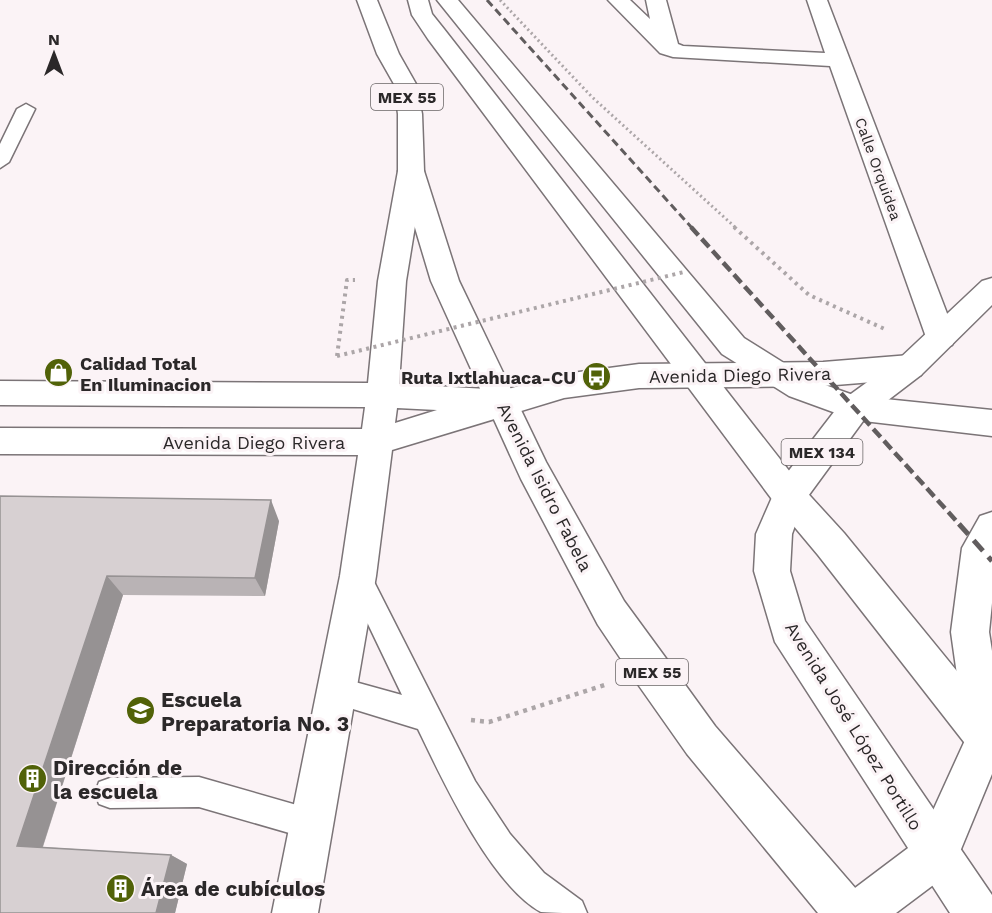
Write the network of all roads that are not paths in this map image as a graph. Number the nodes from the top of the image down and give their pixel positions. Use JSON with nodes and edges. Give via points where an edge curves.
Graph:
{"nodes":[{"id":1,"x":366,"y":0,"type":"edge"},
{"id":2,"x":418,"y":0,"type":"edge"},
{"id":3,"x":447,"y":0,"type":"edge"},
{"id":4,"x":618,"y":0,"type":"edge"},
{"id":5,"x":656,"y":0,"type":"edge"},
{"id":6,"x":817,"y":0,"type":"edge"},
{"id":7,"x":668,"y":48,"type":"junction"},
{"id":8,"x":838,"y":60,"type":"junction"},
{"id":9,"x":26,"y":109,"type":"dead end"},
{"id":10,"x":0,"y":162,"type":"edge"},
{"id":11,"x":411,"y":171,"type":"junction"},
{"id":12,"x":992,"y":288,"type":"edge"},
{"id":13,"x":926,"y":351,"type":"junction"},
{"id":14,"x":696,"y":374,"type":"junction"},
{"id":15,"x":776,"y":374,"type":"junction"},
{"id":16,"x":206,"y":391,"type":"junction"},
{"id":17,"x":0,"y":393,"type":"edge"},
{"id":18,"x":383,"y":393,"type":"junction"},
{"id":19,"x":501,"y":403,"type":"junction"},
{"id":20,"x":855,"y":408,"type":"junction"},
{"id":21,"x":992,"y":423,"type":"edge"},
{"id":22,"x":0,"y":441,"type":"edge"},
{"id":23,"x":192,"y":441,"type":"junction"},
{"id":24,"x":376,"y":442,"type":"junction"},
{"id":25,"x":789,"y":496,"type":"junction"},
{"id":26,"x":992,"y":527,"type":"edge"},
{"id":27,"x":358,"y":576,"type":"junction"},
{"id":28,"x":337,"y":691,"type":"junction"},
{"id":29,"x":426,"y":717,"type":"junction"},
{"id":30,"x":989,"y":742,"type":"edge"},
{"id":31,"x":110,"y":793,"type":"dead end"},
{"id":32,"x":310,"y":823,"type":"junction"},
{"id":33,"x":936,"y":855,"type":"junction"},
{"id":34,"x":295,"y":913,"type":"edge"},
{"id":35,"x":570,"y":913,"type":"edge"},
{"id":36,"x":847,"y":913,"type":"edge"},
{"id":37,"x":859,"y":913,"type":"edge"},
{"id":38,"x":977,"y":913,"type":"edge"}],
"edges":[{"from":1,"to":11,"type":"main road","name":"Avenida Isidro Fabela","number":"MEX 55","via":[[405,84]]},
{"from":2,"to":14,"type":"main road","number":"MEX 55","via":[[422,15],[436,34]]},
{"from":3,"to":15,"type":"main road","via":[[733,346]]},
{"from":4,"to":7,"type":"main road"},
{"from":5,"to":7,"type":"main road"},
{"from":6,"to":8,"type":"main road","name":"Calle Orquidea"},
{"from":7,"to":8,"type":"main road","via":[[692,53]]},
{"from":8,"to":13,"type":"main road","name":"Calle Orquidea"},
{"from":9,"to":10,"type":"lane"},
{"from":11,"to":18,"type":"main road","via":[[392,281]]},
{"from":11,"to":19,"type":"main road","name":"Avenida Isidro Fabela","number":"MEX 55","via":[[445,281]]},
{"from":12,"to":13,"type":"main road","name":"Avenida José López Portillo","number":"MEX 134"},
{"from":13,"to":15,"type":"main road","name":"Avenida Diego Rivera","via":[[823,374]]},
{"from":13,"to":20,"type":"main road","name":"Avenida José López Portillo","number":"MEX 134"},
{"from":14,"to":15,"type":"main road","name":"Avenida Diego Rivera"},
{"from":14,"to":19,"type":"main road","name":"Avenida Diego Rivera","via":[[639,376],[564,386]]},
{"from":14,"to":25,"type":"main road","number":"MEX 55"},
{"from":15,"to":20,"type":"main road","via":[[800,388]]},
{"from":16,"to":17,"type":"main road","name":"Avenida Diego Rivera"},
{"from":16,"to":18,"type":"main road","name":"Avenida Diego Rivera"},
{"from":16,"to":23,"type":"main road"},
{"from":18,"to":19,"type":"main road","name":"Avenida Diego Rivera"},
{"from":18,"to":24,"type":"main road"},
{"from":19,"to":24,"type":"main road","name":"Avenida Diego Rivera"},
{"from":19,"to":36,"type":"main road","name":"Avenida Isidro Fabela","number":"MEX 55","via":[[612,613],[701,740]]},
{"from":20,"to":21,"type":"main road"},
{"from":20,"to":25,"type":"main road","name":"Avenida José López Portillo","number":"MEX 134"},
{"from":22,"to":23,"type":"main road","name":"Avenida Diego Rivera"},
{"from":23,"to":24,"type":"main road","name":"Avenida Diego Rivera"},
{"from":24,"to":27,"type":"main road"},
{"from":25,"to":30,"type":"main road","number":"MEX 55"},
{"from":25,"to":33,"type":"main road","name":"Avenida José López Portillo","via":[[774,534],[772,571],[788,629]]},
{"from":26,"to":30,"type":"main road","via":[[980,548],[970,632]]},
{"from":27,"to":28,"type":"main road"},
{"from":27,"to":29,"type":"lane"},
{"from":28,"to":29,"type":"lane"},
{"from":28,"to":32,"type":"main road"},
{"from":29,"to":35,"type":"lane","via":[[464,792],[499,845],[532,885]]},
{"from":30,"to":33,"type":"main road"},
{"from":31,"to":32,"type":"lane","via":[[200,792]]},
{"from":32,"to":34,"type":"main road"},
{"from":33,"to":37,"type":"main road"},
{"from":33,"to":38,"type":"main road","name":"Avenida José López Portillo"}]}
